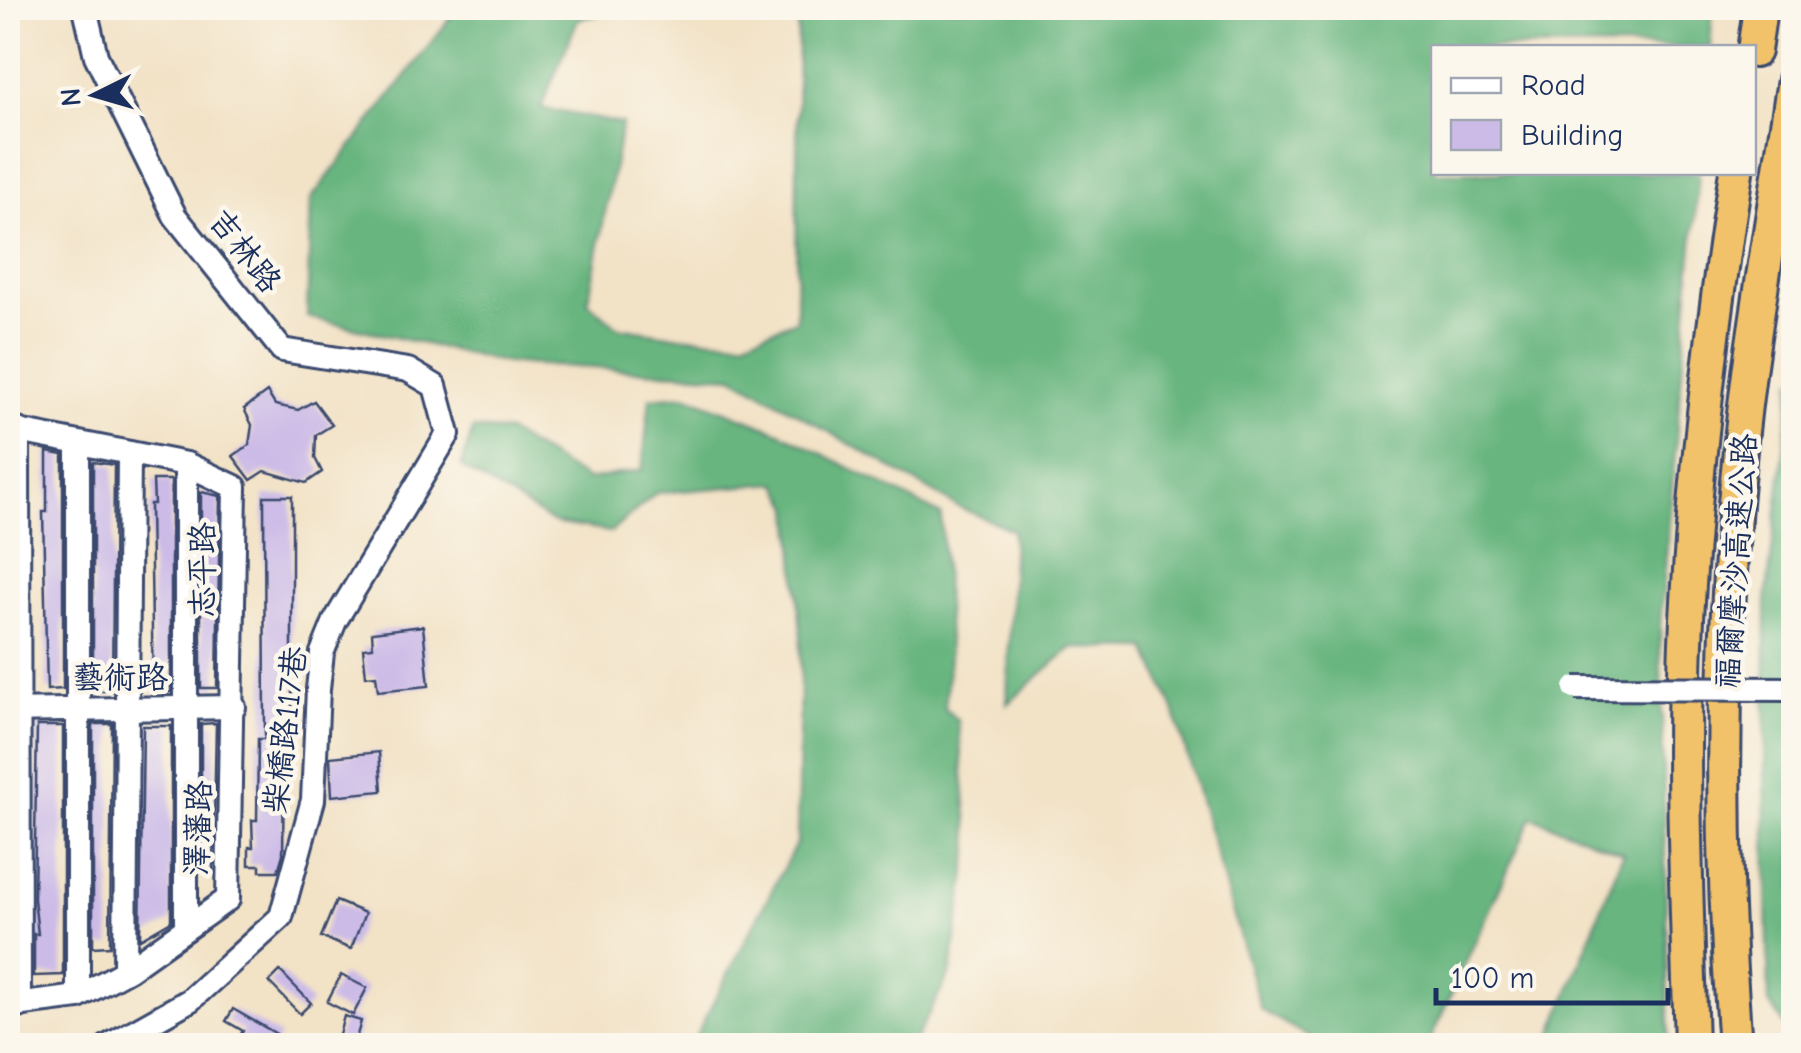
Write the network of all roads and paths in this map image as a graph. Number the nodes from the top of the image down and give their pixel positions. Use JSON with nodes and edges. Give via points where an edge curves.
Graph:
{"nodes":[{"id":1,"x":85,"y":8,"type":"edge"},
{"id":2,"x":1760,"y":8,"type":"edge"},
{"id":3,"x":1755,"y":45,"type":"edge"},
{"id":4,"x":1794,"y":80,"type":"edge"},
{"id":5,"x":1736,"y":175,"type":"edge"},
{"id":6,"x":448,"y":423,"type":"joint"},
{"id":7,"x":13,"y":430,"type":"edge"},
{"id":8,"x":78,"y":443,"type":"junction"},
{"id":9,"x":129,"y":453,"type":"junction"},
{"id":10,"x":186,"y":464,"type":"junction"},
{"id":11,"x":1576,"y":688,"type":"dead end"},
{"id":12,"x":1794,"y":689,"type":"edge"},
{"id":13,"x":234,"y":707,"type":"junction"},
{"id":14,"x":79,"y":709,"type":"junction"},
{"id":15,"x":186,"y":709,"type":"junction"},
{"id":16,"x":128,"y":710,"type":"junction"},
{"id":17,"x":13,"y":711,"type":"edge"},
{"id":18,"x":186,"y":928,"type":"junction"},
{"id":19,"x":126,"y":971,"type":"junction"},
{"id":20,"x":78,"y":997,"type":"junction"},
{"id":21,"x":13,"y":1006,"type":"edge"},
{"id":22,"x":108,"y":1046,"type":"edge"},
{"id":23,"x":1691,"y":1046,"type":"edge"},
{"id":24,"x":1735,"y":1046,"type":"edge"}],
"edges":[{"from":1,"to":6,"type":"street","name":"吉林路","via":[[96,56],[176,216],[282,350],[408,370],[436,386]]},
{"from":2,"to":3,"type":"highway"},
{"from":4,"to":24,"type":"highway","name":"福爾摩沙高速公路","via":[[1748,375],[1731,579],[1724,792]]},
{"from":5,"to":23,"type":"highway","name":"福爾摩沙高速公路","via":[[1696,477],[1687,623]]},
{"from":6,"to":22,"type":"street","name":"柴橋路117巷","via":[[448,434],[322,653],[313,800],[281,916],[190,1000]]},
{"from":7,"to":8,"type":"street","name":"志平路"},
{"from":7,"to":17,"type":"street"},
{"from":8,"to":9,"type":"street","name":"志平路"},
{"from":8,"to":14,"type":"street"},
{"from":9,"to":10,"type":"street","name":"志平路"},
{"from":9,"to":16,"type":"street"},
{"from":10,"to":13,"type":"street","name":"志平路","via":[[235,487]]},
{"from":10,"to":15,"type":"street","name":"志平路"},
{"from":11,"to":12,"type":"street","bridge":true},
{"from":13,"to":15,"type":"street","name":"藝術路"},
{"from":13,"to":18,"type":"street","name":"澤藩路","via":[[228,899]]},
{"from":14,"to":16,"type":"street","name":"藝術路"},
{"from":14,"to":17,"type":"street","name":"藝術路"},
{"from":14,"to":20,"type":"street"},
{"from":15,"to":16,"type":"street","name":"藝術路"},
{"from":15,"to":18,"type":"street","name":"澤藩路"},
{"from":16,"to":19,"type":"street"},
{"from":17,"to":21,"type":"street"},
{"from":18,"to":19,"type":"street","name":"澤藩路"},
{"from":19,"to":20,"type":"street","name":"澤藩路"},
{"from":20,"to":21,"type":"street","name":"澤藩路"}]}
